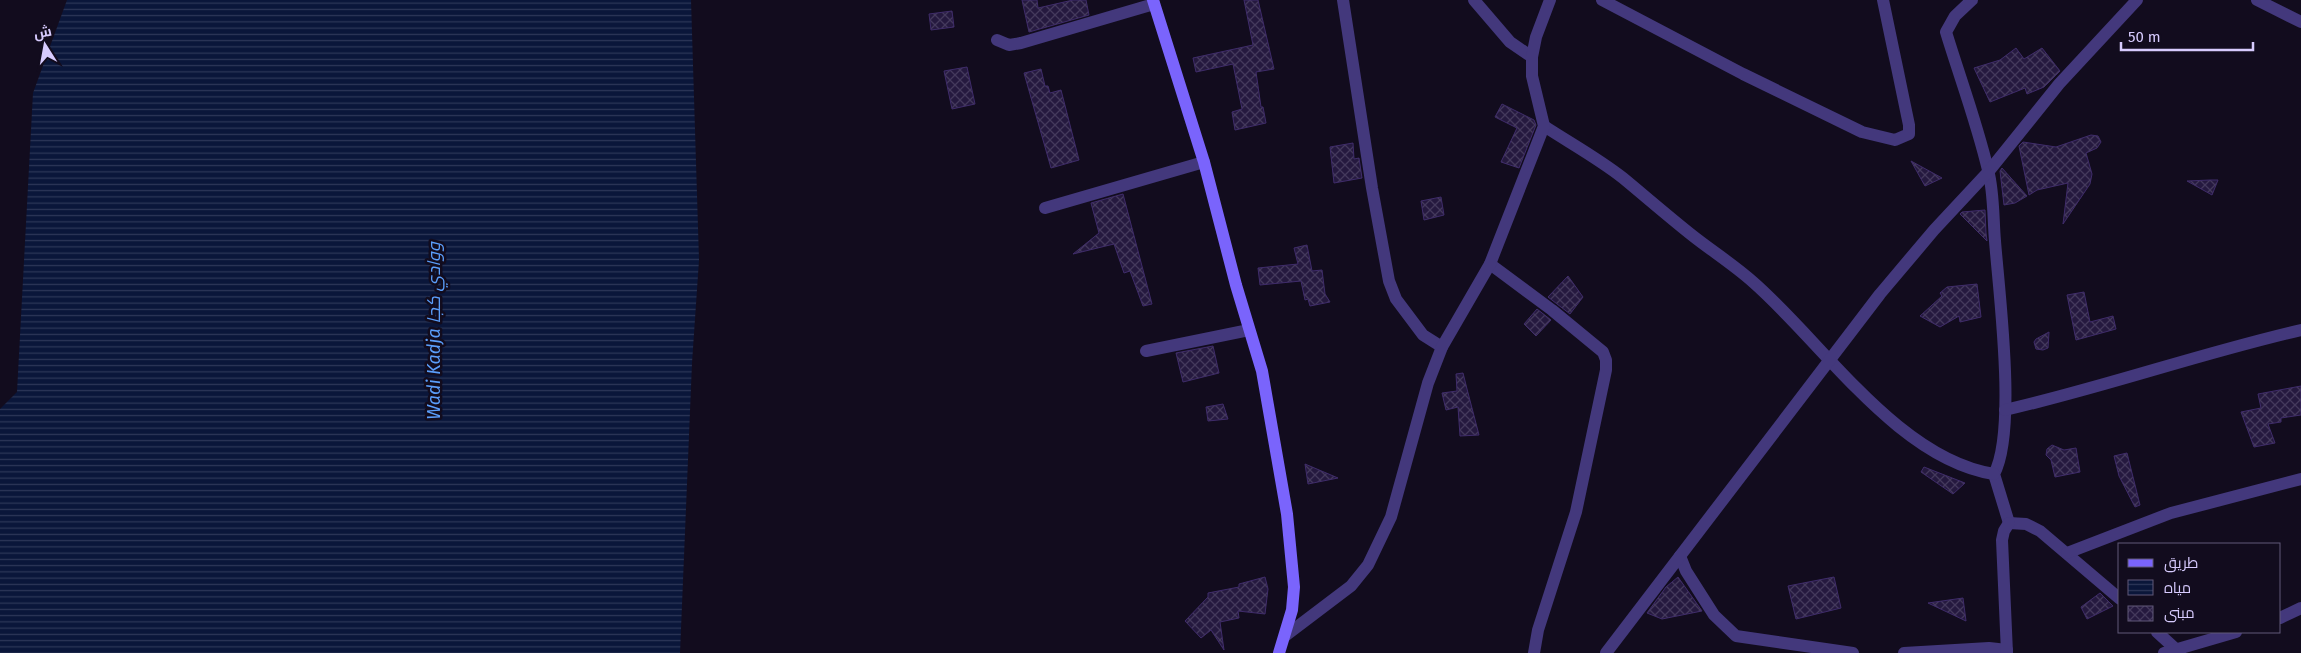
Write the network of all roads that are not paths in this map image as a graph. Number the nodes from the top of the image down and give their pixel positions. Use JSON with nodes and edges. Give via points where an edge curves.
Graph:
{"nodes":[{"id":1,"x":1343,"y":0,"type":"edge"},
{"id":2,"x":1474,"y":0,"type":"edge"},
{"id":3,"x":1550,"y":0,"type":"edge"},
{"id":4,"x":1602,"y":0,"type":"edge"},
{"id":5,"x":1883,"y":0,"type":"edge"},
{"id":6,"x":1972,"y":0,"type":"edge"},
{"id":7,"x":2137,"y":0,"type":"edge"},
{"id":8,"x":2257,"y":0,"type":"edge"},
{"id":9,"x":1154,"y":2,"type":"edge"},
{"id":10,"x":2301,"y":22,"type":"edge"},
{"id":11,"x":997,"y":40,"type":"dead end"},
{"id":12,"x":1532,"y":57,"type":"junction"},
{"id":13,"x":1544,"y":126,"type":"junction"},
{"id":14,"x":1204,"y":162,"type":"junction"},
{"id":15,"x":1989,"y":171,"type":"junction"},
{"id":16,"x":1045,"y":208,"type":"dead end"},
{"id":17,"x":1490,"y":264,"type":"junction"},
{"id":18,"x":1249,"y":330,"type":"junction"},
{"id":19,"x":2301,"y":330,"type":"edge"},
{"id":20,"x":1442,"y":347,"type":"junction"},
{"id":21,"x":1146,"y":351,"type":"dead end"},
{"id":22,"x":1830,"y":358,"type":"junction"},
{"id":23,"x":2005,"y":410,"type":"junction"},
{"id":24,"x":1994,"y":474,"type":"junction"},
{"id":25,"x":2301,"y":479,"type":"edge"},
{"id":26,"x":2008,"y":523,"type":"junction"},
{"id":27,"x":2067,"y":553,"type":"junction"},
{"id":28,"x":1680,"y":556,"type":"junction"},
{"id":29,"x":2118,"y":597,"type":"edge"},
{"id":30,"x":2301,"y":608,"type":"edge"},
{"id":31,"x":2281,"y":618,"type":"edge"},
{"id":32,"x":2158,"y":633,"type":"edge"},
{"id":33,"x":2233,"y":633,"type":"edge"},
{"id":34,"x":1286,"y":636,"type":"junction"},
{"id":35,"x":1793,"y":649,"type":"edge"},
{"id":36,"x":2007,"y":652,"type":"edge"},
{"id":37,"x":2174,"y":652,"type":"edge"},
{"id":38,"x":1280,"y":653,"type":"edge"},
{"id":39,"x":1534,"y":653,"type":"edge"},
{"id":40,"x":1606,"y":653,"type":"edge"},
{"id":41,"x":1853,"y":653,"type":"edge"},
{"id":42,"x":1904,"y":653,"type":"edge"}],
"edges":[{"from":1,"to":20,"type":"street","via":[[1389,281],[1396,299],[1418,328]]},
{"from":2,"to":12,"type":"street","via":[[1510,42]]},
{"from":3,"to":12,"type":"street"},
{"from":4,"to":5,"type":"street","via":[[1862,132],[1895,140],[1909,134],[1909,125]]},
{"from":6,"to":15,"type":"street","via":[[1955,16],[1946,32]]},
{"from":7,"to":15,"type":"street","via":[[2059,84]]},
{"from":8,"to":10,"type":"street"},
{"from":9,"to":11,"type":"street","via":[[1021,43],[1009,45]]},
{"from":9,"to":14,"type":"main road"},
{"from":12,"to":13,"type":"street","via":[[1532,76]]},
{"from":13,"to":17,"type":"street"},
{"from":13,"to":22,"type":"street","via":[[1622,177],[1752,281]]},
{"from":14,"to":16,"type":"street"},
{"from":14,"to":18,"type":"main road"},
{"from":15,"to":22,"type":"street","via":[[1928,237]]},
{"from":15,"to":23,"type":"street","via":[[2002,327]]},
{"from":17,"to":20,"type":"street"},
{"from":17,"to":39,"type":"street","via":[[1603,352],[1606,360],[1576,512],[1538,630]]},
{"from":18,"to":21,"type":"street"},
{"from":18,"to":34,"type":"main road","via":[[1262,371],[1286,514],[1294,586]]},
{"from":19,"to":23,"type":"street","via":[[2248,342],[2093,389]]},
{"from":20,"to":34,"type":"street","via":[[1428,383],[1391,516],[1368,565],[1351,586]]},
{"from":22,"to":24,"type":"street","via":[[1865,396],[1932,452]]},
{"from":22,"to":28,"type":"street"},
{"from":23,"to":24,"type":"street","via":[[2003,447]]},
{"from":24,"to":26,"type":"street"},
{"from":25,"to":27,"type":"street","via":[[2171,514]]},
{"from":26,"to":27,"type":"street","via":[[2026,524],[2040,531]]},
{"from":26,"to":36,"type":"street","via":[[2002,540]]},
{"from":27,"to":29,"type":"street"},
{"from":28,"to":35,"type":"street","via":[[1714,615],[1736,636]]},
{"from":28,"to":40,"type":"street"},
{"from":30,"to":31,"type":"street"},
{"from":32,"to":37,"type":"street"},
{"from":33,"to":37,"type":"street"},
{"from":34,"to":38,"type":"main road"},
{"from":35,"to":41,"type":"street"},
{"from":36,"to":42,"type":"street","via":[[1989,648]]}]}
